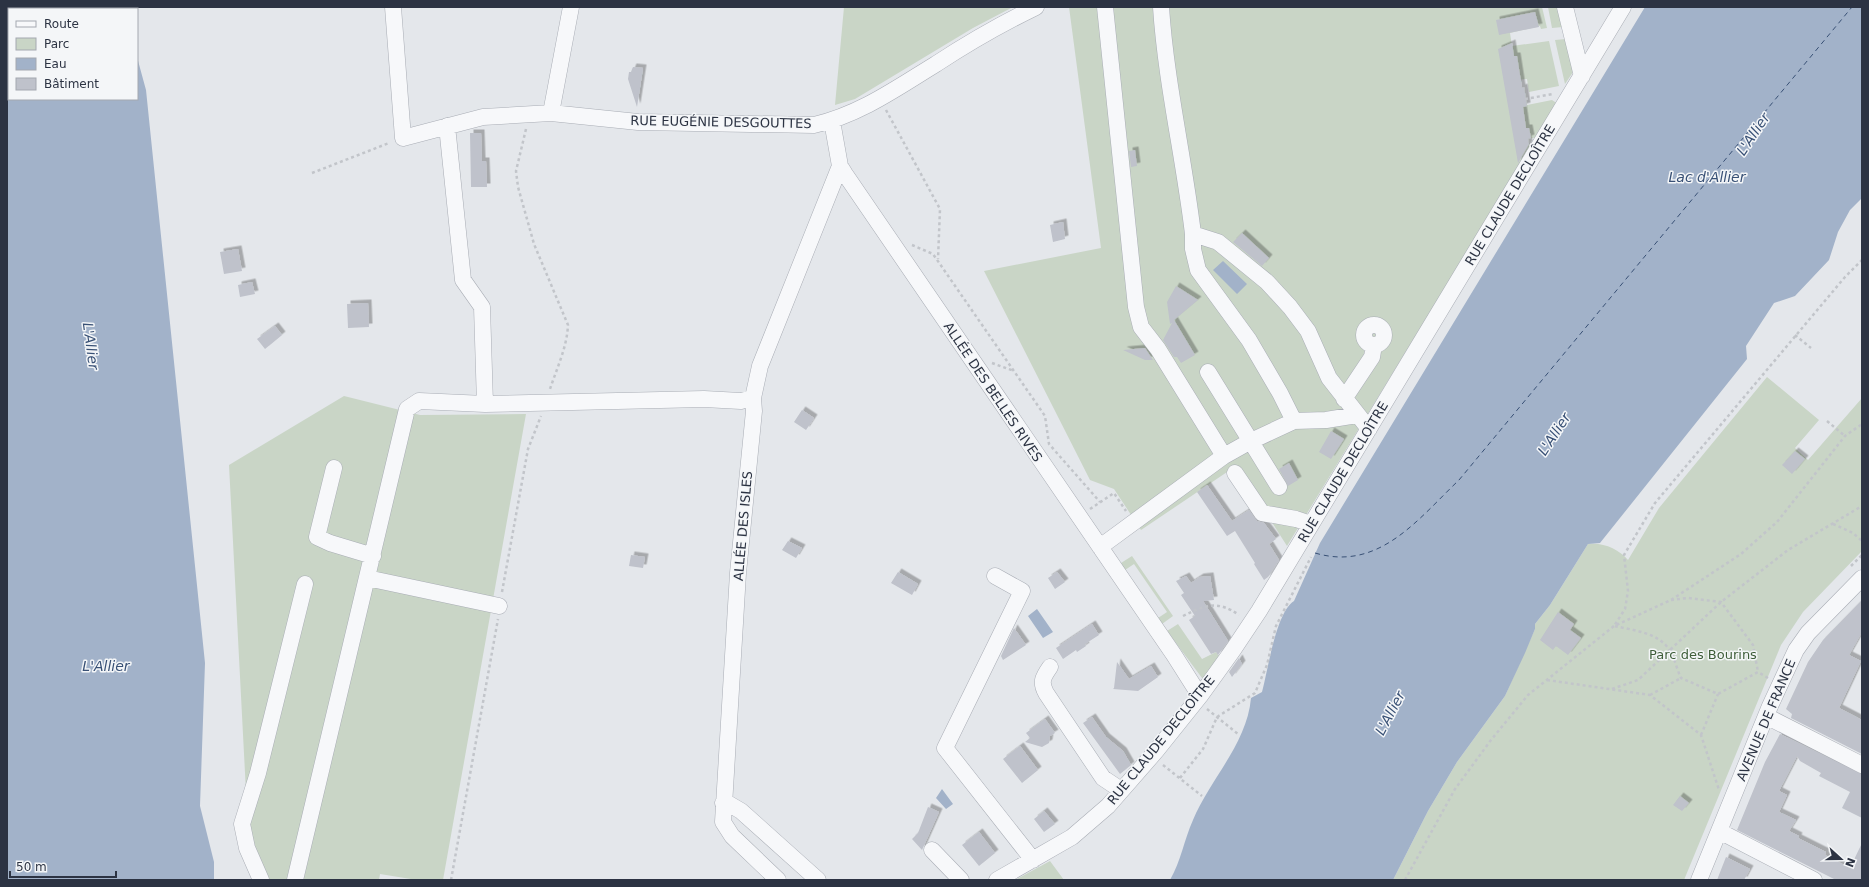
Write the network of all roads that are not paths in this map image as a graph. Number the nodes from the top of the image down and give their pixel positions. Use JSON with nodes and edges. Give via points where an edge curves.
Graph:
{"nodes":[{"id":1,"x":393,"y":7,"type":"edge"},
{"id":2,"x":571,"y":7,"type":"edge"},
{"id":3,"x":1036,"y":7,"type":"edge"},
{"id":4,"x":1105,"y":7,"type":"edge"},
{"id":5,"x":1161,"y":7,"type":"edge"},
{"id":6,"x":1565,"y":7,"type":"edge"},
{"id":7,"x":1623,"y":7,"type":"edge"},
{"id":8,"x":1582,"y":76,"type":"junction"},
{"id":9,"x":551,"y":113,"type":"junction"},
{"id":10,"x":832,"y":121,"type":"junction"},
{"id":11,"x":447,"y":126,"type":"junction"},
{"id":12,"x":840,"y":166,"type":"junction"},
{"id":13,"x":1193,"y":234,"type":"junction"},
{"id":14,"x":1374,"y":345,"type":"dead end"},
{"id":15,"x":1208,"y":372,"type":"dead end"},
{"id":16,"x":753,"y":398,"type":"junction"},
{"id":17,"x":1344,"y":399,"type":"junction"},
{"id":18,"x":485,"y":404,"type":"junction"},
{"id":19,"x":1357,"y":415,"type":"junction"},
{"id":20,"x":1294,"y":421,"type":"junction"},
{"id":21,"x":1369,"y":429,"type":"junction"},
{"id":22,"x":1249,"y":442,"type":"junction"},
{"id":23,"x":1224,"y":456,"type":"junction"},
{"id":24,"x":334,"y":468,"type":"dead end"},
{"id":25,"x":1235,"y":473,"type":"dead end"},
{"id":26,"x":1278,"y":488,"type":"dead end"},
{"id":27,"x":1311,"y":524,"type":"junction"},
{"id":28,"x":1100,"y":547,"type":"junction"},
{"id":29,"x":373,"y":556,"type":"junction"},
{"id":30,"x":994,"y":576,"type":"dead end"},
{"id":31,"x":367,"y":578,"type":"junction"},
{"id":32,"x":1862,"y":578,"type":"edge"},
{"id":33,"x":305,"y":584,"type":"dead end"},
{"id":34,"x":1856,"y":595,"type":"edge"},
{"id":35,"x":499,"y":606,"type":"road end"},
{"id":36,"x":1050,"y":667,"type":"dead end"},
{"id":37,"x":1203,"y":702,"type":"junction"},
{"id":38,"x":1766,"y":716,"type":"junction"},
{"id":39,"x":1862,"y":765,"type":"edge"},
{"id":40,"x":1121,"y":790,"type":"junction"},
{"id":41,"x":723,"y":803,"type":"junction"},
{"id":42,"x":1719,"y":831,"type":"junction"},
{"id":43,"x":932,"y":850,"type":"dead end"},
{"id":44,"x":1033,"y":860,"type":"junction"},
{"id":45,"x":261,"y":880,"type":"edge"},
{"id":46,"x":295,"y":880,"type":"edge"},
{"id":47,"x":778,"y":880,"type":"edge"},
{"id":48,"x":818,"y":880,"type":"edge"},
{"id":49,"x":961,"y":880,"type":"edge"},
{"id":50,"x":997,"y":880,"type":"edge"},
{"id":51,"x":1699,"y":880,"type":"edge"},
{"id":52,"x":1814,"y":880,"type":"edge"}],
"edges":[{"from":1,"to":11,"type":"street","name":"RUE EUGÉNIE DESGOUTTES","via":[[403,138]]},
{"from":2,"to":9,"type":"street"},
{"from":3,"to":10,"type":"street","name":"RUE EUGÉNIE DESGOUTTES","via":[[982,35],[880,98]]},
{"from":4,"to":23,"type":"street","via":[[1141,327],[1158,349]]},
{"from":5,"to":13,"type":"street","via":[[1163,37]]},
{"from":6,"to":8,"type":"street"},
{"from":7,"to":8,"type":"street","name":"RUE CLAUDE DECLOÎTRE"},
{"from":8,"to":21,"type":"street","name":"RUE CLAUDE DECLOÎTRE"},
{"from":9,"to":10,"type":"street","name":"RUE EUGÉNIE DESGOUTTES","via":[[638,122],[814,125]]},
{"from":9,"to":11,"type":"street","name":"RUE EUGÉNIE DESGOUTTES","via":[[484,117]]},
{"from":10,"to":12,"type":"street","name":"ALLÉE DES BELLES RIVES"},
{"from":11,"to":18,"type":"street","via":[[463,280],[482,308]]},
{"from":12,"to":16,"type":"street","name":"ALLÉE DES ISLES","via":[[760,366]]},
{"from":12,"to":28,"type":"street","name":"ALLÉE DES BELLES RIVES"},
{"from":13,"to":17,"type":"street","via":[[1218,242],[1267,282],[1290,307],[1308,331],[1329,378]]},
{"from":13,"to":20,"type":"street","via":[[1193,249],[1198,270],[1249,340]]},
{"from":14,"to":17,"type":"street","via":[[1372,357]]},
{"from":15,"to":22,"type":"street"},
{"from":16,"to":18,"type":"street","via":[[741,401],[704,399]]},
{"from":16,"to":41,"type":"street","name":"ALLÉE DES ISLES","via":[[754,411],[738,573]]},
{"from":17,"to":19,"type":"street"},
{"from":18,"to":29,"type":"street","via":[[419,401],[407,409]]},
{"from":19,"to":20,"type":"street","via":[[1326,420]]},
{"from":19,"to":21,"type":"street"},
{"from":20,"to":22,"type":"street"},
{"from":21,"to":27,"type":"street","name":"RUE CLAUDE DECLOÎTRE"},
{"from":22,"to":23,"type":"street"},
{"from":22,"to":26,"type":"street"},
{"from":23,"to":28,"type":"street"},
{"from":24,"to":29,"type":"street","via":[[317,537]]},
{"from":25,"to":27,"type":"street","via":[[1262,513]]},
{"from":27,"to":37,"type":"street","name":"RUE CLAUDE DECLOÎTRE"},
{"from":28,"to":37,"type":"street","name":"ALLÉE DES BELLES RIVES"},
{"from":29,"to":31,"type":"street"},
{"from":30,"to":44,"type":"street","via":[[1022,591],[945,748]]},
{"from":31,"to":35,"type":"street"},
{"from":31,"to":46,"type":"street"},
{"from":32,"to":34,"type":"street","name":"AVENUE DE FRANCE"},
{"from":33,"to":45,"type":"street","via":[[258,773],[242,824],[247,848]]},
{"from":34,"to":38,"type":"street","name":"AVENUE DE FRANCE","via":[[1808,633],[1796,650]]},
{"from":36,"to":40,"type":"street","via":[[1042,682],[1046,694],[1103,778]]},
{"from":37,"to":40,"type":"street","name":"RUE CLAUDE DECLOÎTRE"},
{"from":38,"to":39,"type":"street"},
{"from":38,"to":42,"type":"street","name":"AVENUE DE FRANCE"},
{"from":40,"to":44,"type":"street","name":"RUE CLAUDE DECLOÎTRE","via":[[1095,818],[1072,837]]},
{"from":41,"to":47,"type":"street","name":"ALLÉE DES ISLES","via":[[723,822],[732,836]]},
{"from":41,"to":48,"type":"street","via":[[741,811]]},
{"from":42,"to":51,"type":"street","name":"AVENUE DE FRANCE"},
{"from":42,"to":52,"type":"street"},
{"from":43,"to":49,"type":"street"},
{"from":44,"to":50,"type":"street","name":"RUE CLAUDE DECLOÎTRE"}]}
